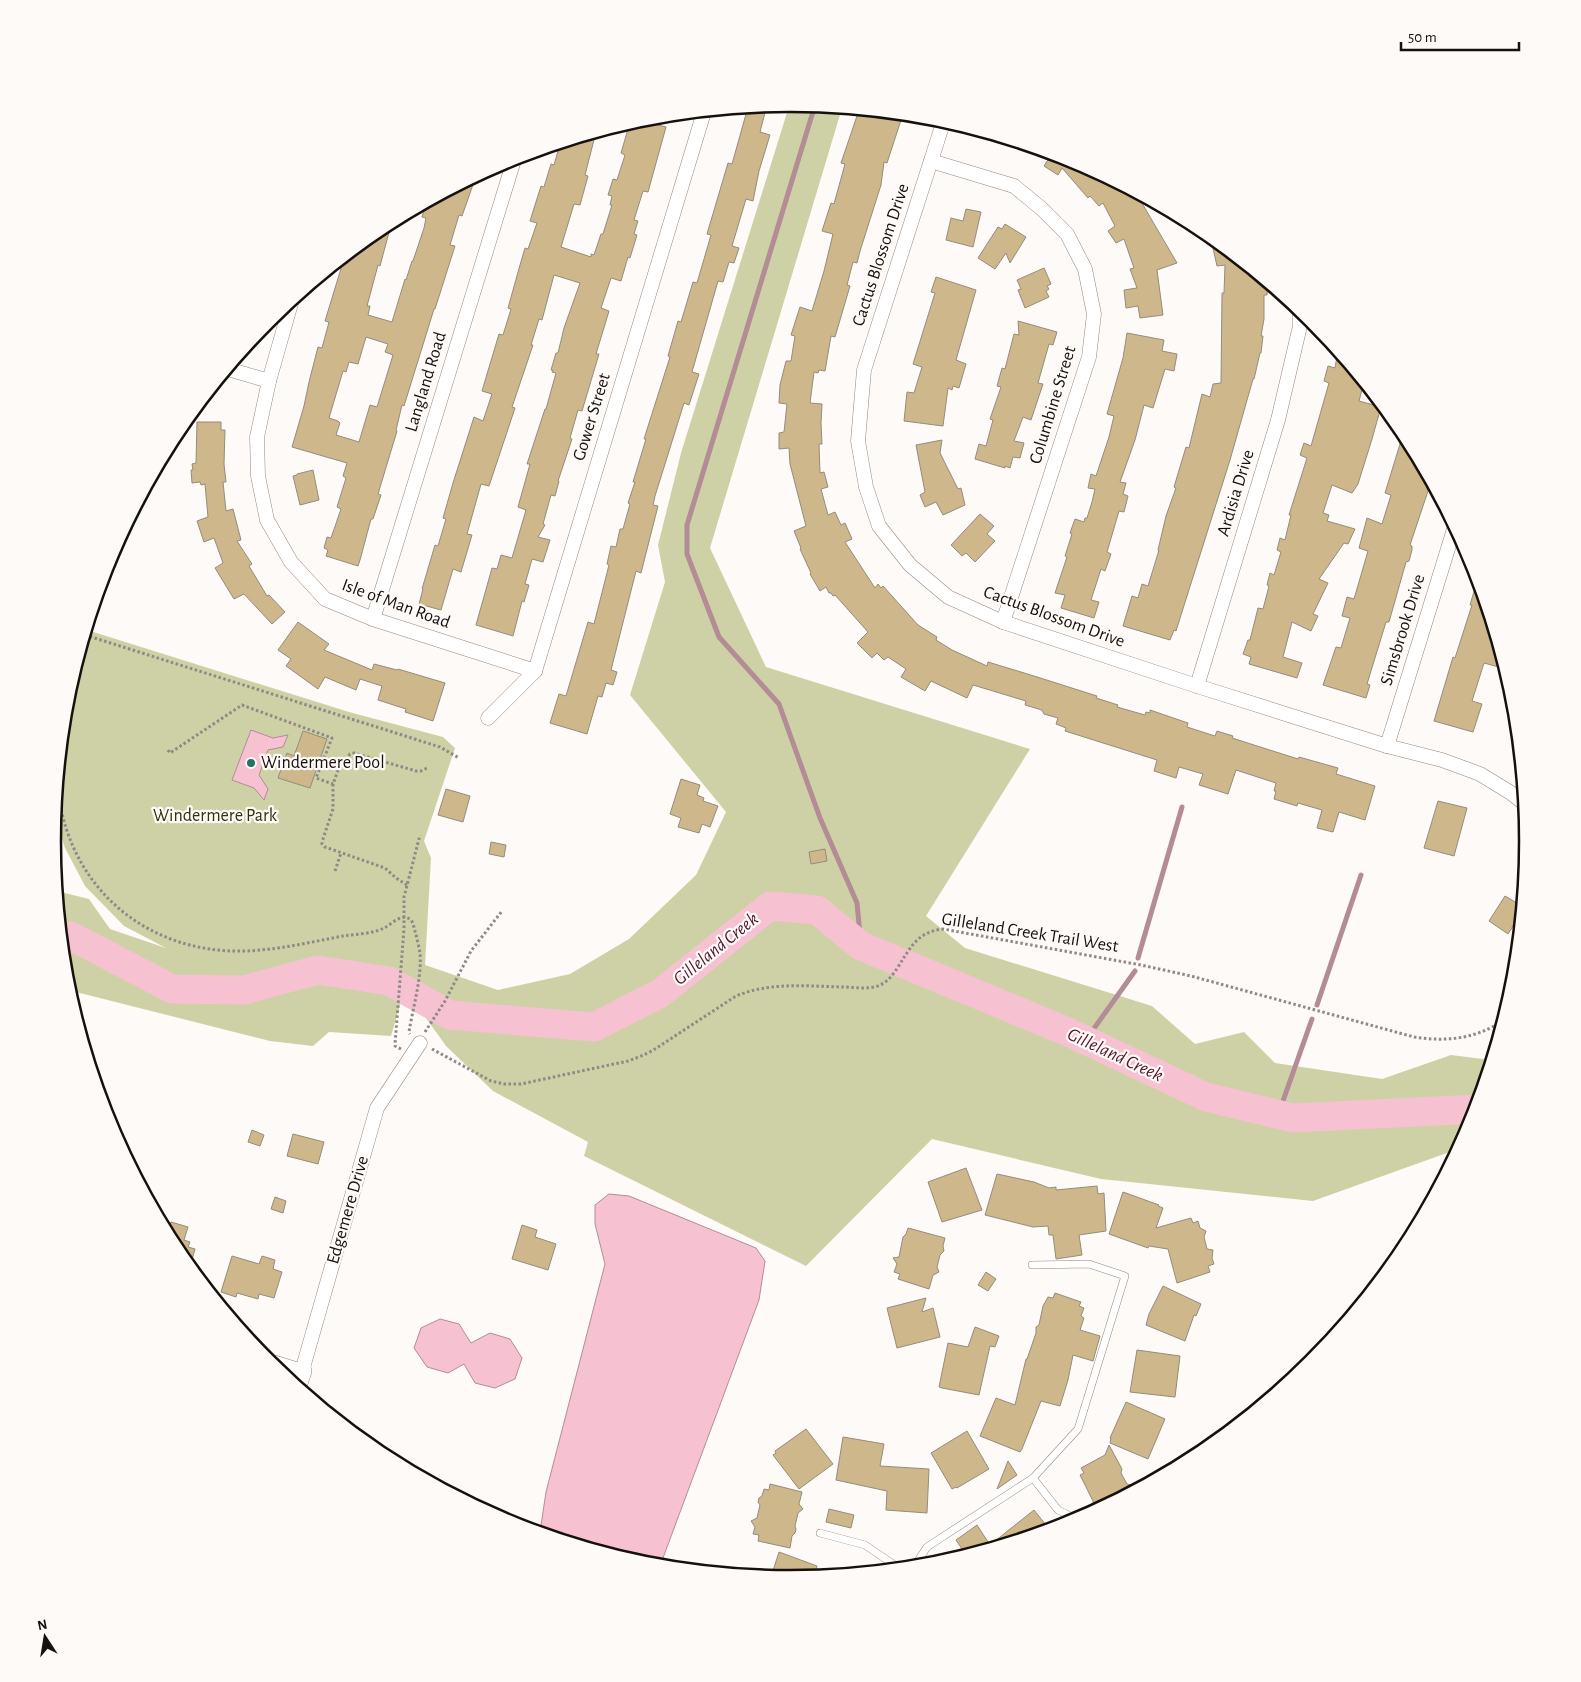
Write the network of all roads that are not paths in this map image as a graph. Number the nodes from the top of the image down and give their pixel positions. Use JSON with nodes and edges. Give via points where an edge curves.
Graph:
{"nodes":[{"id":1,"x":702,"y":117,"type":"edge"},
{"id":2,"x":942,"y":128,"type":"edge"},
{"id":3,"x":932,"y":160,"type":"junction"},
{"id":4,"x":512,"y":167,"type":"edge"},
{"id":5,"x":288,"y":313,"type":"edge"},
{"id":6,"x":1300,"y":320,"type":"edge"},
{"id":7,"x":233,"y":371,"type":"edge"},
{"id":8,"x":268,"y":381,"type":"junction"},
{"id":9,"x":1452,"y":535,"type":"edge"},
{"id":10,"x":373,"y":619,"type":"junction"},
{"id":11,"x":1003,"y":622,"type":"junction"},
{"id":12,"x":534,"y":671,"type":"junction"},
{"id":13,"x":1197,"y":686,"type":"junction"},
{"id":14,"x":488,"y":718,"type":"dead end"},
{"id":15,"x":1387,"y":746,"type":"junction"},
{"id":16,"x":1518,"y":799,"type":"edge"},
{"id":17,"x":420,"y":1043,"type":"road end"},
{"id":18,"x":1032,"y":1265,"type":"dead end"},
{"id":19,"x":300,"y":1379,"type":"edge"},
{"id":20,"x":1032,"y":1478,"type":"junction"},
{"id":21,"x":1069,"y":1515,"type":"edge"},
{"id":22,"x":820,"y":1533,"type":"dead end"},
{"id":23,"x":920,"y":1558,"type":"edge"},
{"id":24,"x":892,"y":1563,"type":"edge"}],
"edges":[{"from":1,"to":12,"type":"street","name":"Gower Street"},
{"from":2,"to":3,"type":"street","name":"Cactus Blossom Drive"},
{"from":3,"to":11,"type":"street","name":"Cactus Blossom Drive","via":[[864,370],[858,441],[866,487],[879,526],[910,565],[948,597]]},
{"from":3,"to":11,"type":"street","name":"Columbine Street","via":[[1014,186],[1042,209],[1067,234],[1085,269],[1094,314],[1089,357]]},
{"from":4,"to":10,"type":"street","name":"Langland Road"},
{"from":5,"to":8,"type":"street","name":"Isle of Man Road"},
{"from":6,"to":13,"type":"street","name":"Ardisia Drive","via":[[1278,420]]},
{"from":7,"to":8,"type":"street"},
{"from":8,"to":10,"type":"street","name":"Isle of Man Road","via":[[257,436],[258,476],[267,520],[290,562],[325,599]]},
{"from":9,"to":15,"type":"street","name":"Simsbrook Drive"},
{"from":10,"to":12,"type":"street","name":"Isle of Man Road"},
{"from":11,"to":13,"type":"street","name":"Cactus Blossom Drive"},
{"from":12,"to":14,"type":"street","name":"Gower Street"},
{"from":13,"to":15,"type":"street","name":"Cactus Blossom Drive"},
{"from":15,"to":16,"type":"street","name":"Cactus Blossom Drive","via":[[1480,774]]},
{"from":17,"to":19,"type":"street","name":"Edgemere Drive","via":[[377,1108]]},
{"from":18,"to":20,"type":"lane","via":[[1089,1264],[1125,1276],[1078,1429]]},
{"from":20,"to":21,"type":"lane","via":[[1058,1510]]},
{"from":20,"to":23,"type":"lane","via":[[927,1547]]},
{"from":22,"to":24,"type":"lane","via":[[865,1545]]}]}
